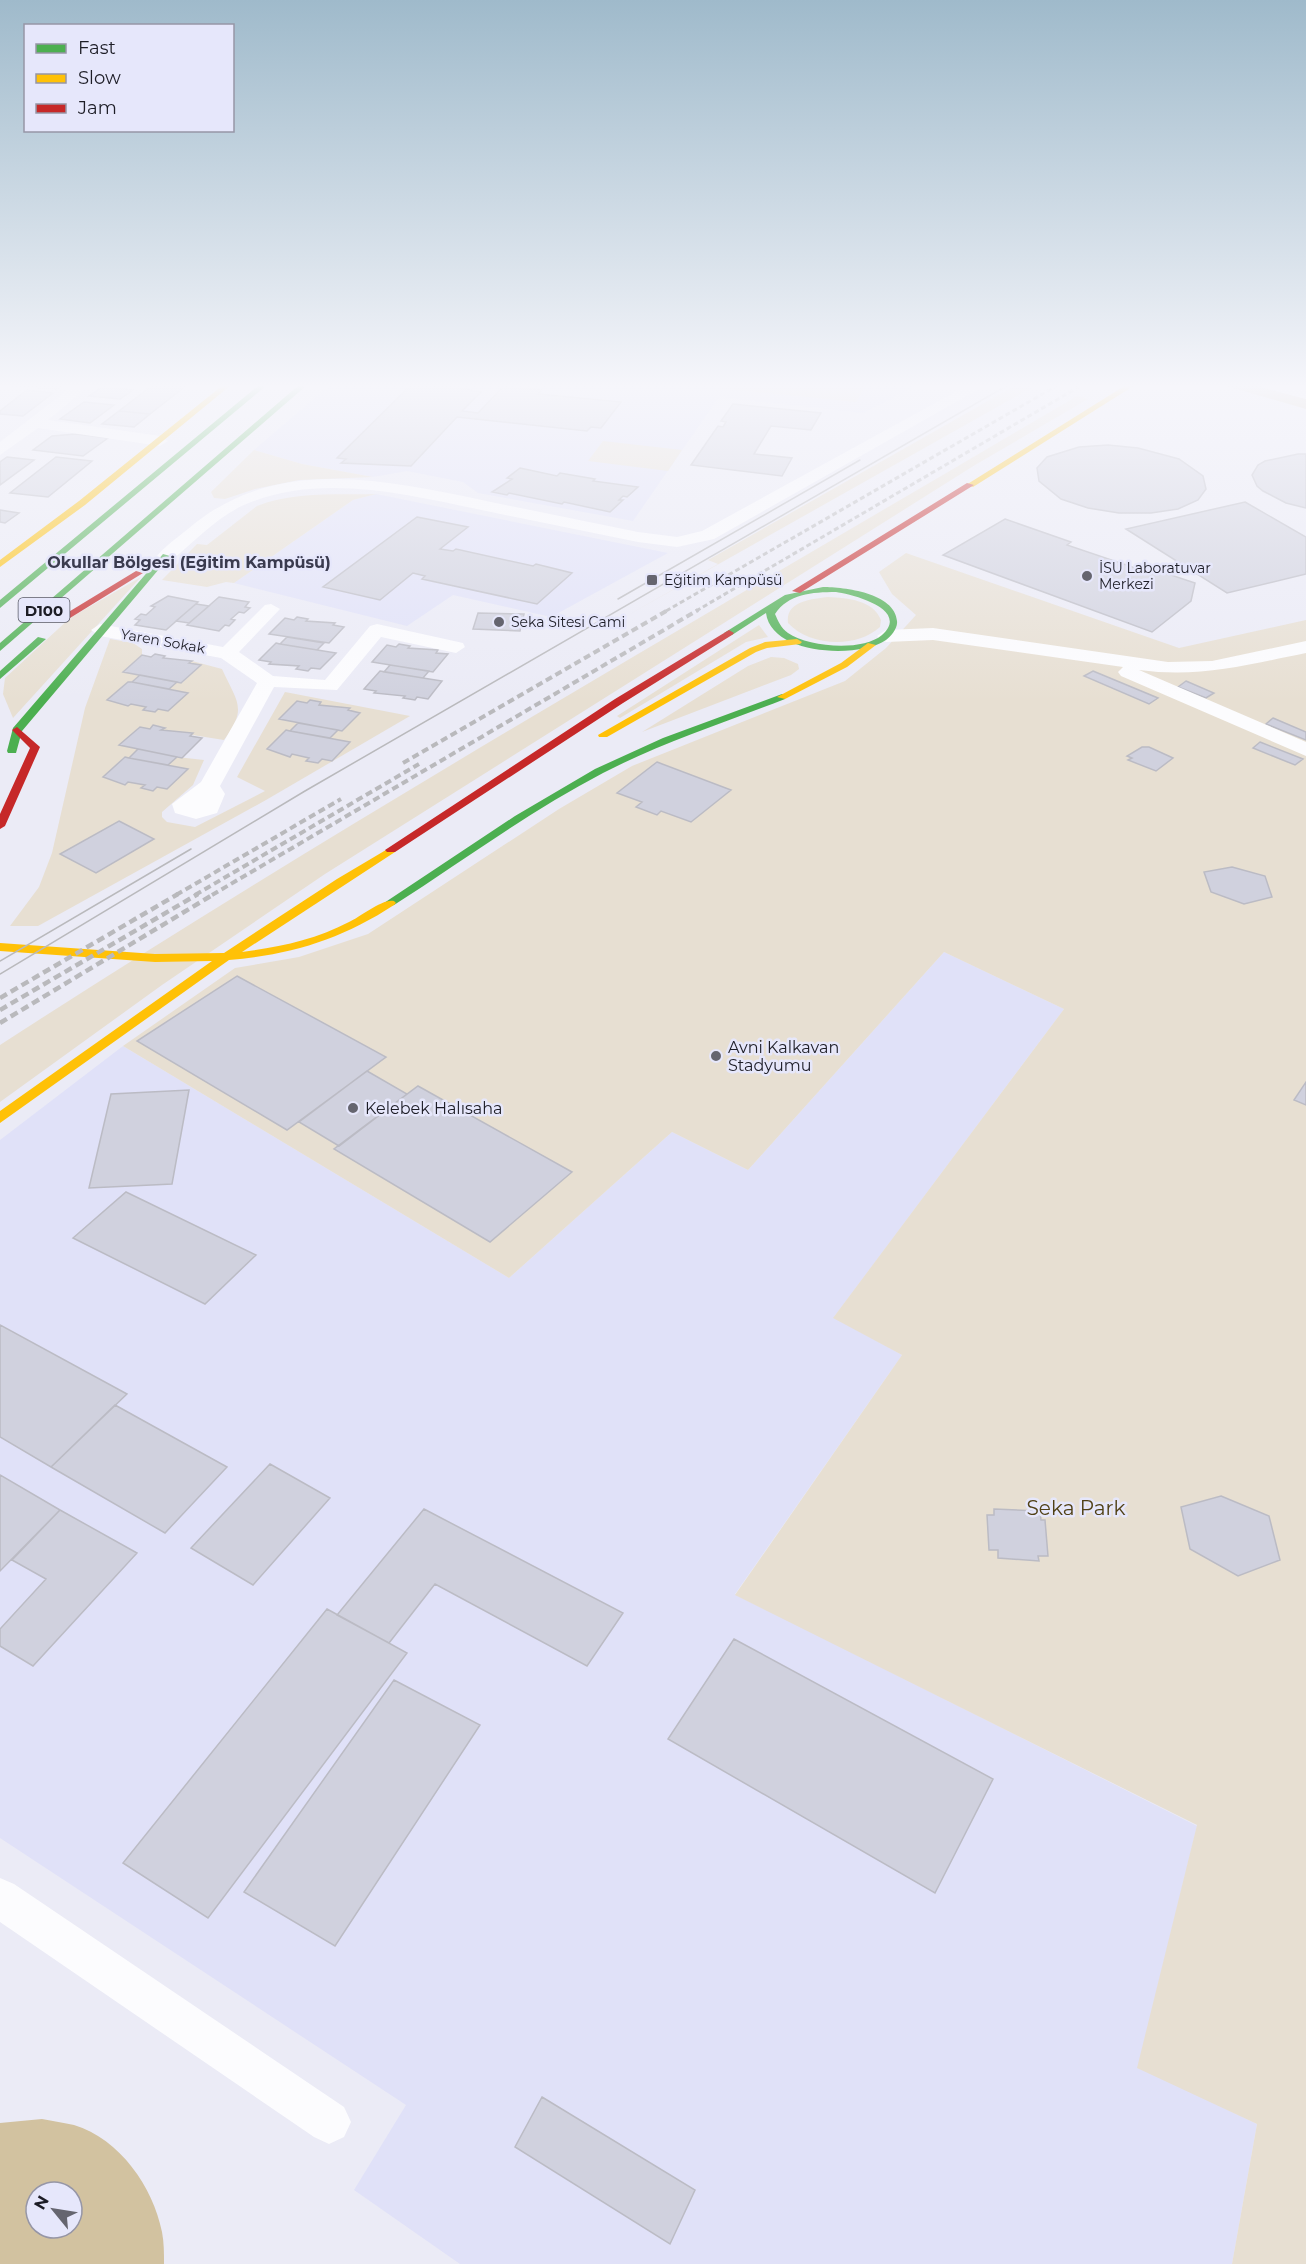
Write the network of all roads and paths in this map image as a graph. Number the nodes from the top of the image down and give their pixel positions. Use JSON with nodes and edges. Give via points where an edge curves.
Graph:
{"nodes":[{"id":1,"x":95,"y":491,"type":"edge"},
{"id":2,"x":137,"y":491,"type":"edge"},
{"id":3,"x":181,"y":491,"type":"edge"},
{"id":4,"x":201,"y":491,"type":"edge"},
{"id":5,"x":275,"y":491,"type":"edge"},
{"id":6,"x":413,"y":491,"type":"edge"},
{"id":7,"x":788,"y":491,"type":"edge"},
{"id":8,"x":959,"y":491,"type":"edge"},
{"id":9,"x":973,"y":491,"type":"edge"},
{"id":10,"x":195,"y":499,"type":"dead end"},
{"id":11,"x":930,"y":526,"type":"dead end"},
{"id":12,"x":166,"y":556,"type":"junction"},
{"id":13,"x":0,"y":564,"type":"edge"},
{"id":14,"x":119,"y":568,"type":"dead end"},
{"id":15,"x":865,"y":580,"type":"dead end"},
{"id":16,"x":870,"y":597,"type":"junction"},
{"id":17,"x":782,"y":601,"type":"junction"},
{"id":18,"x":0,"y":605,"type":"edge"},
{"id":19,"x":271,"y":609,"type":"dead end"},
{"id":20,"x":894,"y":616,"type":"junction"},
{"id":21,"x":58,"y":623,"type":"junction"},
{"id":22,"x":100,"y":630,"type":"junction"},
{"id":23,"x":933,"y":634,"type":"junction"},
{"id":24,"x":880,"y":639,"type":"junction"},
{"id":25,"x":803,"y":643,"type":"junction"},
{"id":26,"x":456,"y":647,"type":"dead end"},
{"id":27,"x":1306,"y":647,"type":"edge"},
{"id":28,"x":0,"y":648,"type":"edge"},
{"id":29,"x":227,"y":652,"type":"junction"},
{"id":30,"x":1125,"y":663,"type":"junction"},
{"id":31,"x":0,"y":676,"type":"edge"},
{"id":32,"x":268,"y":681,"type":"junction"},
{"id":33,"x":815,"y":683,"type":"junction"},
{"id":34,"x":12,"y":726,"type":"junction"},
{"id":35,"x":593,"y":740,"type":"dead end"},
{"id":36,"x":6,"y":748,"type":"edge"},
{"id":37,"x":1306,"y":750,"type":"edge"},
{"id":38,"x":551,"y":763,"type":"dead end"},
{"id":39,"x":27,"y":771,"type":"junction"},
{"id":40,"x":209,"y":786,"type":"dead end"},
{"id":41,"x":0,"y":826,"type":"edge"},
{"id":42,"x":413,"y":837,"type":"junction"},
{"id":43,"x":0,"y":948,"type":"edge"},
{"id":44,"x":0,"y":1118,"type":"edge"},
{"id":45,"x":0,"y":1898,"type":"edge"},
{"id":46,"x":329,"y":2122,"type":"dead end"}],
"edges":[{"from":1,"to":13,"type":"main road"},
{"from":2,"to":18,"type":"main road","number":"D100"},
{"from":3,"to":28,"type":"main road","number":"D100"},
{"from":4,"to":10,"type":"main road"},
{"from":5,"to":12,"type":"street","via":[[224,509]]},
{"from":6,"to":7,"type":"street","via":[[662,541],[690,541]]},
{"from":8,"to":17,"type":"main road"},
{"from":9,"to":11,"type":"main road"},
{"from":12,"to":21,"type":"main road"},
{"from":12,"to":22,"type":"main road"},
{"from":14,"to":21,"type":"main road"},
{"from":15,"to":16,"type":"main road"},
{"from":16,"to":17,"type":"main road","via":[[825,590]]},
{"from":16,"to":20,"type":"main road"},
{"from":17,"to":25,"type":"main road","via":[[770,614],[772,624],[781,634]]},
{"from":17,"to":42,"type":"main road","via":[[620,701]]},
{"from":19,"to":29,"type":"street","name":"Yaren Sokak"},
{"from":20,"to":23,"type":"street"},
{"from":20,"to":24,"type":"main road","via":[[894,628]]},
{"from":21,"to":31,"type":"main road"},
{"from":22,"to":29,"type":"street","name":"Yaren Sokak"},
{"from":22,"to":34,"type":"main road"},
{"from":23,"to":24,"type":"street"},
{"from":23,"to":30,"type":"street"},
{"from":24,"to":25,"type":"main road","via":[[837,648]]},
{"from":24,"to":33,"type":"main road"},
{"from":25,"to":33,"type":"main road","via":[[825,662]]},
{"from":25,"to":35,"type":"main road","via":[[765,645],[753,650]]},
{"from":26,"to":32,"type":"street","via":[[377,630],[330,686]]},
{"from":27,"to":30,"type":"street","via":[[1192,669]]},
{"from":29,"to":32,"type":"street","name":"Yaren Sokak"},
{"from":30,"to":37,"type":"street","via":[[1128,672]]},
{"from":32,"to":40,"type":"street"},
{"from":33,"to":43,"type":"main road","via":[[679,734],[604,769],[368,917],[309,942],[262,953],[216,956]]},
{"from":34,"to":36,"type":"main road"},
{"from":34,"to":39,"type":"main road","via":[[34,747]]},
{"from":36,"to":39,"type":"main road","via":[[24,761]]},
{"from":38,"to":42,"type":"main road"},
{"from":39,"to":41,"type":"main road"},
{"from":42,"to":44,"type":"main road","via":[[234,951]]},
{"from":45,"to":46,"type":"street"}]}
